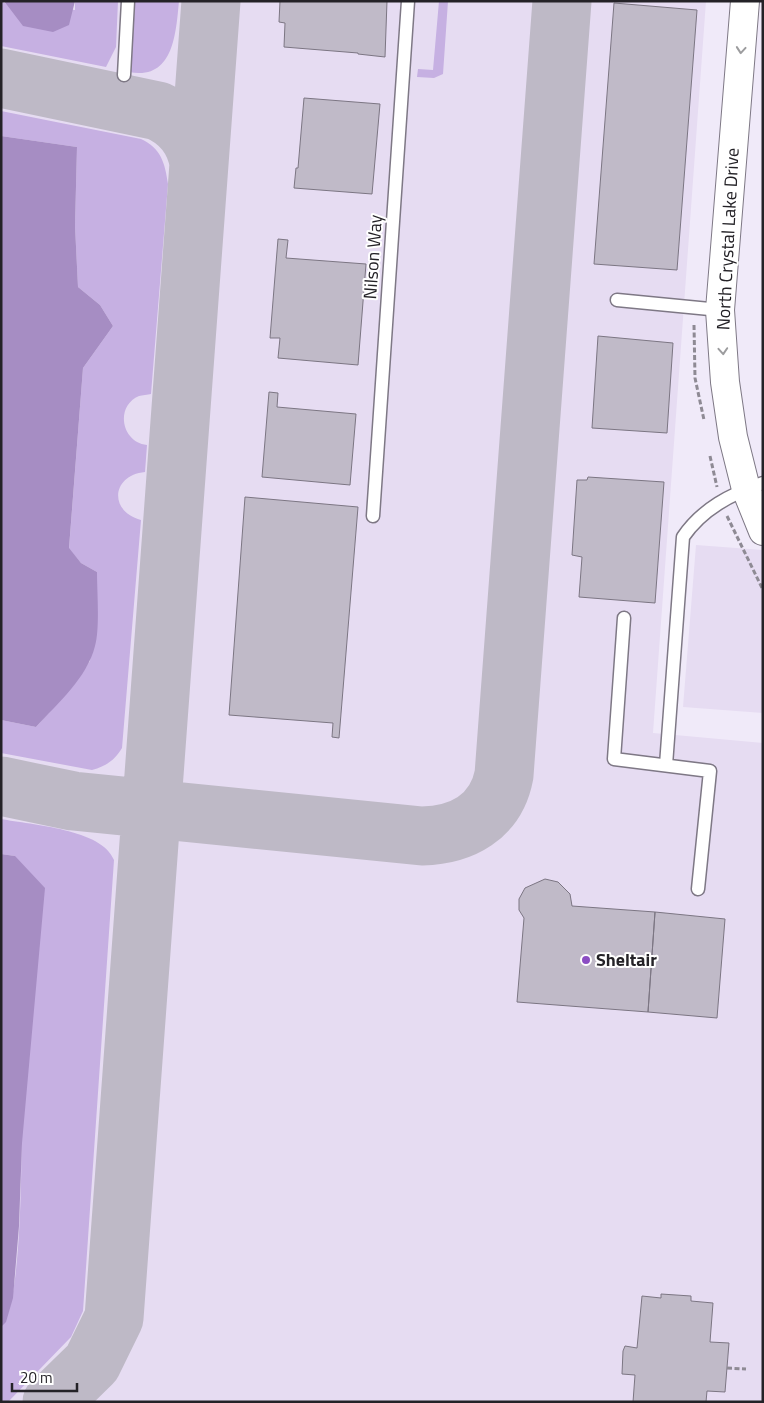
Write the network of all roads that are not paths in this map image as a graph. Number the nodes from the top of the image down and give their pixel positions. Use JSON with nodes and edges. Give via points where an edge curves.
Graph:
{"nodes":[{"id":1,"x":128,"y":1,"type":"edge"},
{"id":2,"x":408,"y":1,"type":"edge"},
{"id":3,"x":744,"y":1,"type":"edge"},
{"id":4,"x":124,"y":75,"type":"dead end"},
{"id":5,"x":617,"y":300,"type":"dead end"},
{"id":6,"x":720,"y":310,"type":"junction"},
{"id":7,"x":754,"y":486,"type":"edge"},
{"id":8,"x":373,"y":516,"type":"dead end"},
{"id":9,"x":763,"y":531,"type":"edge"},
{"id":10,"x":624,"y":618,"type":"dead end"},
{"id":11,"x":666,"y":765,"type":"junction"},
{"id":12,"x":698,"y":889,"type":"dead end"}],
"edges":[{"from":1,"to":4,"type":"lane"},
{"from":2,"to":8,"type":"lane","name":"Nilson Way"},
{"from":3,"to":6,"type":"main road","name":"North Crystal Lake Drive","one_way":true},
{"from":5,"to":6,"type":"lane"},
{"from":6,"to":7,"type":"main road","name":"North Crystal Lake Drive","one_way":true,"via":[[733,437]]},
{"from":7,"to":9,"type":"main road","name":"North Crystal Lake Drive"},
{"from":7,"to":11,"type":"lane","via":[[721,501],[702,515],[683,537]]},
{"from":10,"to":11,"type":"lane","via":[[614,759]]},
{"from":11,"to":12,"type":"lane","via":[[710,771]]}]}
